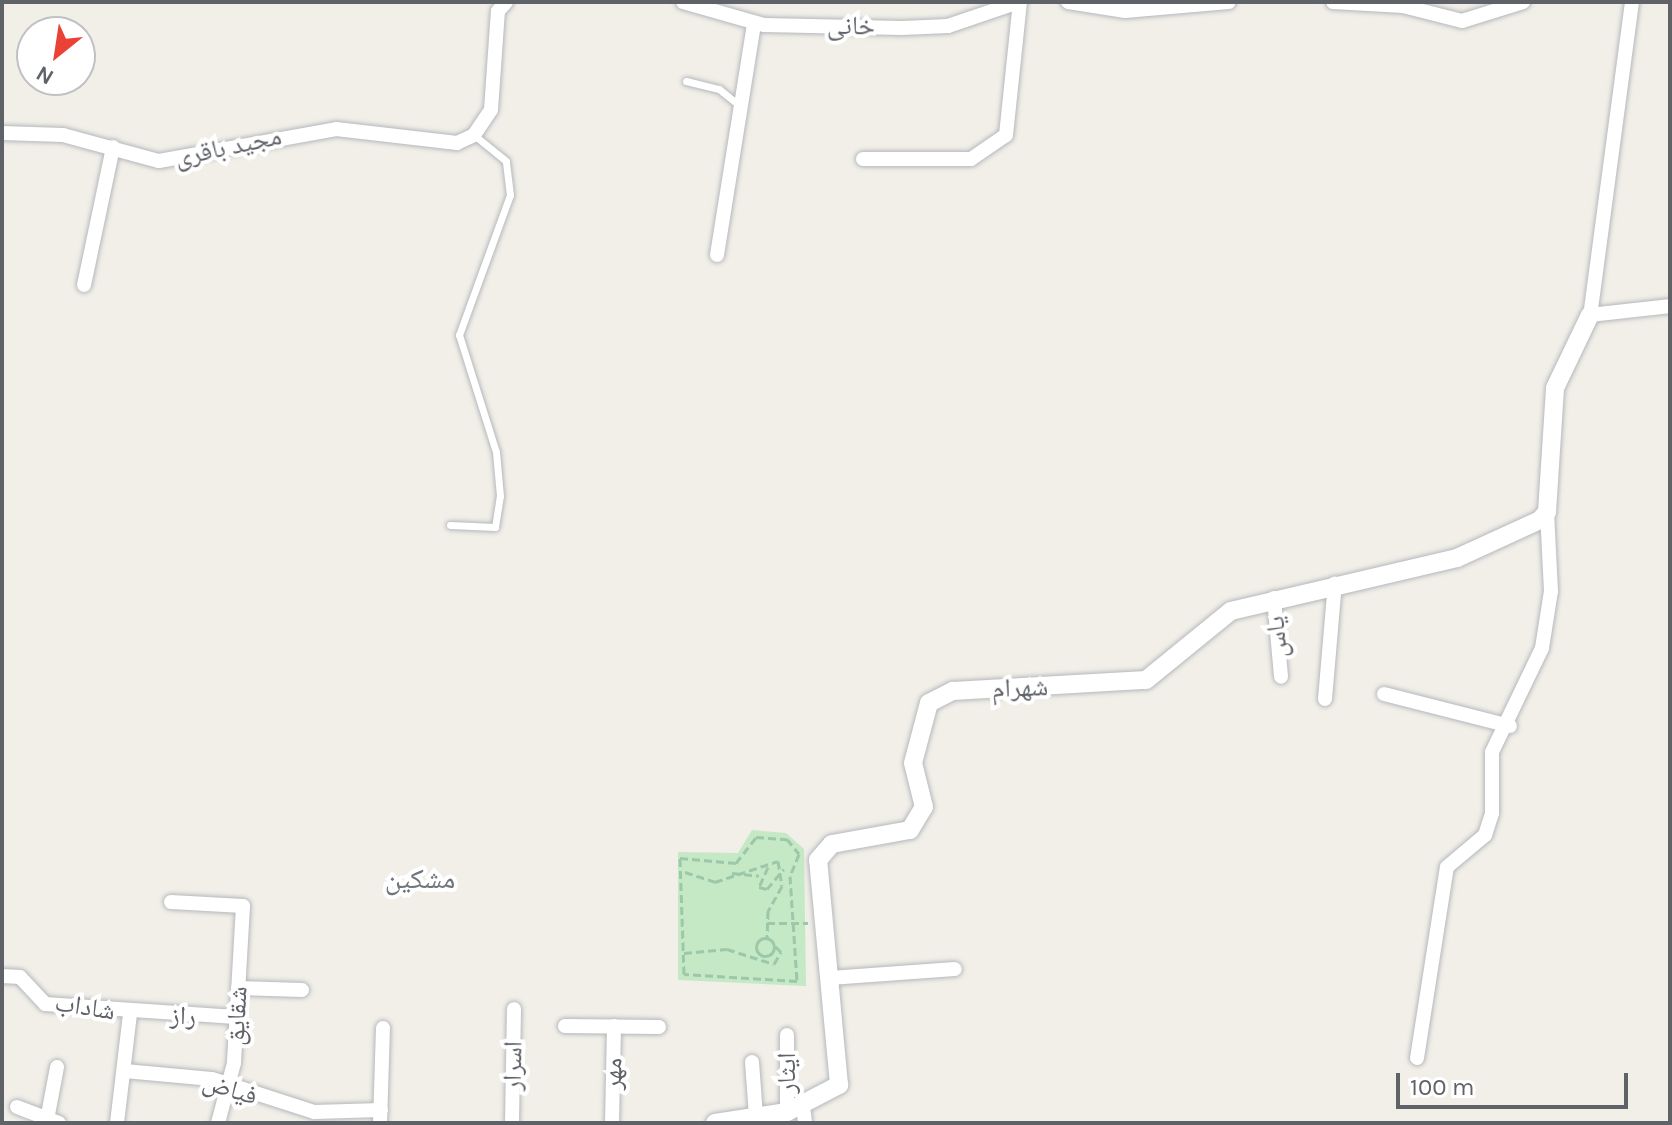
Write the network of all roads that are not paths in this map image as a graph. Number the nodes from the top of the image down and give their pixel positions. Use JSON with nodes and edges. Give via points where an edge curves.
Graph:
{"nodes":[{"id":1,"x":506,"y":2,"type":"edge"},
{"id":2,"x":683,"y":2,"type":"edge"},
{"id":3,"x":1019,"y":2,"type":"edge"},
{"id":4,"x":1068,"y":2,"type":"edge"},
{"id":5,"x":1229,"y":2,"type":"edge"},
{"id":6,"x":1333,"y":2,"type":"edge"},
{"id":7,"x":1523,"y":2,"type":"edge"},
{"id":8,"x":1632,"y":2,"type":"edge"},
{"id":9,"x":754,"y":23,"type":"junction"},
{"id":10,"x":686,"y":81,"type":"dead end"},
{"id":11,"x":739,"y":105,"type":"junction"},
{"id":12,"x":2,"y":133,"type":"edge"},
{"id":13,"x":474,"y":135,"type":"junction"},
{"id":14,"x":113,"y":147,"type":"junction"},
{"id":15,"x":863,"y":159,"type":"dead end"},
{"id":16,"x":717,"y":255,"type":"dead end"},
{"id":17,"x":84,"y":285,"type":"dead end"},
{"id":18,"x":1670,"y":306,"type":"edge"},
{"id":19,"x":1590,"y":315,"type":"junction"},
{"id":20,"x":1547,"y":512,"type":"junction"},
{"id":21,"x":450,"y":525,"type":"dead end"},
{"id":22,"x":1335,"y":583,"type":"junction"},
{"id":23,"x":1274,"y":598,"type":"junction"},
{"id":24,"x":1281,"y":677,"type":"dead end"},
{"id":25,"x":1384,"y":694,"type":"dead end"},
{"id":26,"x":1325,"y":699,"type":"dead end"},
{"id":27,"x":1510,"y":726,"type":"junction"},
{"id":28,"x":171,"y":902,"type":"dead end"},
{"id":29,"x":955,"y":969,"type":"dead end"},
{"id":30,"x":2,"y":976,"type":"edge"},
{"id":31,"x":830,"y":978,"type":"junction"},
{"id":32,"x":238,"y":988,"type":"junction"},
{"id":33,"x":302,"y":990,"type":"dead end"},
{"id":34,"x":514,"y":1009,"type":"dead end"},
{"id":35,"x":130,"y":1014,"type":"junction"},
{"id":36,"x":236,"y":1017,"type":"junction"},
{"id":37,"x":565,"y":1026,"type":"dead end"},
{"id":38,"x":614,"y":1026,"type":"junction"},
{"id":39,"x":659,"y":1027,"type":"dead end"},
{"id":40,"x":383,"y":1028,"type":"dead end"},
{"id":41,"x":787,"y":1035,"type":"dead end"},
{"id":42,"x":1417,"y":1058,"type":"dead end"},
{"id":43,"x":752,"y":1062,"type":"dead end"},
{"id":44,"x":57,"y":1067,"type":"dead end"},
{"id":45,"x":125,"y":1071,"type":"junction"},
{"id":46,"x":230,"y":1091,"type":"junction"},
{"id":47,"x":17,"y":1107,"type":"dead end"},
{"id":48,"x":798,"y":1113,"type":"edge"},
{"id":49,"x":381,"y":1116,"type":"edge"},
{"id":50,"x":756,"y":1116,"type":"junction"},
{"id":51,"x":53,"y":1122,"type":"edge"},
{"id":52,"x":117,"y":1123,"type":"edge"},
{"id":53,"x":218,"y":1123,"type":"edge"},
{"id":54,"x":512,"y":1123,"type":"edge"},
{"id":55,"x":612,"y":1123,"type":"edge"},
{"id":56,"x":715,"y":1123,"type":"edge"}],
"edges":[{"from":1,"to":13,"type":"street","via":[[498,11],[491,110]]},
{"from":2,"to":9,"type":"street","name":"خانی"},
{"from":3,"to":9,"type":"street","name":"خانی","via":[[948,26]]},
{"from":3,"to":15,"type":"street","via":[[1006,135],[971,159]]},
{"from":4,"to":5,"type":"street","via":[[1125,11]]},
{"from":6,"to":7,"type":"street","via":[[1403,6],[1462,21]]},
{"from":8,"to":19,"type":"street"},
{"from":9,"to":11,"type":"street"},
{"from":10,"to":11,"type":"lane","via":[[719,89]]},
{"from":11,"to":16,"type":"street"},
{"from":12,"to":14,"type":"street","name":"مجید باقری","via":[[63,135]]},
{"from":13,"to":14,"type":"street","name":"مجید باقری","via":[[457,143],[336,129],[159,161]]},
{"from":13,"to":21,"type":"lane","via":[[506,161],[510,195],[459,335],[493,440],[500,496],[495,527]]},
{"from":14,"to":17,"type":"street"},
{"from":18,"to":19,"type":"street"},
{"from":19,"to":20,"type":"street","via":[[1555,388]]},
{"from":20,"to":22,"type":"street","name":"شهرام","via":[[1457,558]]},
{"from":20,"to":27,"type":"street","via":[[1551,591],[1542,648]]},
{"from":22,"to":23,"type":"street","name":"شهرام"},
{"from":22,"to":26,"type":"street"},
{"from":23,"to":24,"type":"street","name":"یاس"},
{"from":23,"to":31,"type":"street","name":"شهرام","via":[[1231,611],[1146,680],[953,691],[929,703],[913,763],[924,807],[910,830],[832,844],[818,860]]},
{"from":25,"to":27,"type":"street"},
{"from":27,"to":42,"type":"street","via":[[1492,752],[1485,835],[1447,867]]},
{"from":28,"to":32,"type":"street","name":"شقایق","via":[[243,906]]},
{"from":29,"to":31,"type":"street"},
{"from":30,"to":35,"type":"street","name":"شاداب","via":[[20,977],[45,1004]]},
{"from":31,"to":48,"type":"street","name":"شهرام","via":[[839,1085]]},
{"from":32,"to":33,"type":"street"},
{"from":32,"to":36,"type":"street","name":"شقایق"},
{"from":34,"to":54,"type":"street","name":"اسرار"},
{"from":35,"to":36,"type":"street","name":"راز"},
{"from":35,"to":45,"type":"street"},
{"from":36,"to":46,"type":"street","name":"شقایق"},
{"from":37,"to":38,"type":"street"},
{"from":38,"to":39,"type":"street"},
{"from":38,"to":55,"type":"street","name":"مهر"},
{"from":40,"to":49,"type":"street"},
{"from":41,"to":48,"type":"street","name":"ایثار"},
{"from":43,"to":50,"type":"street"},
{"from":44,"to":51,"type":"street"},
{"from":45,"to":46,"type":"street","name":"فیاض","via":[[212,1079]]},
{"from":45,"to":52,"type":"street"},
{"from":46,"to":49,"type":"street","name":"فیاض","via":[[314,1112]]},
{"from":46,"to":53,"type":"street","name":"شقایق"},
{"from":47,"to":51,"type":"street"},
{"from":48,"to":50,"type":"street"},
{"from":50,"to":56,"type":"street"}]}
